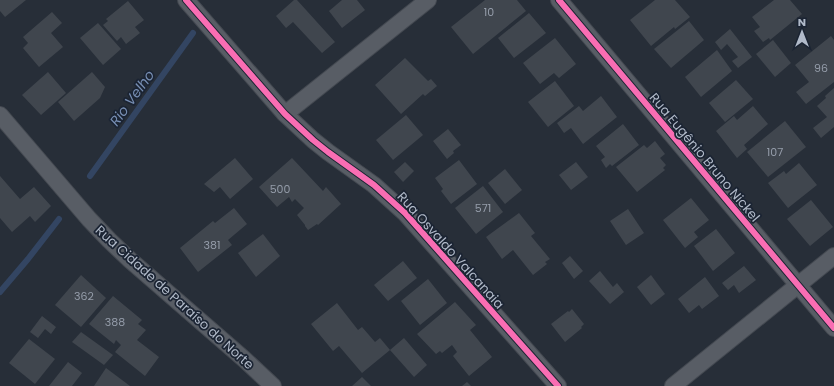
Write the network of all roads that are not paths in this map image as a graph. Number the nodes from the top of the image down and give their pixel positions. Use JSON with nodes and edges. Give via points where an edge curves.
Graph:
{"nodes":[{"id":1,"x":186,"y":0,"type":"edge"},
{"id":2,"x":428,"y":0,"type":"edge"},
{"id":3,"x":559,"y":0,"type":"edge"},
{"id":4,"x":285,"y":114,"type":"junction"},
{"id":5,"x":0,"y":115,"type":"edge"},
{"id":6,"x":834,"y":256,"type":"edge"},
{"id":7,"x":798,"y":285,"type":"junction"},
{"id":8,"x":834,"y":328,"type":"edge"},
{"id":9,"x":272,"y":386,"type":"edge"},
{"id":10,"x":558,"y":386,"type":"edge"},
{"id":11,"x":673,"y":386,"type":"edge"}],
"edges":[{"from":1,"to":4,"type":"street","name":"Rua Osvaldo Valcanaia"},
{"from":2,"to":4,"type":"street"},
{"from":3,"to":7,"type":"street","name":"Rua Eugênio Bruno Nickel"},
{"from":4,"to":10,"type":"street","name":"Rua Osvaldo Valcanaia","via":[[313,140],[374,185],[405,213]]},
{"from":5,"to":9,"type":"street","name":"Rua Cidade de Paraíso do Norte","via":[[109,240]]},
{"from":6,"to":7,"type":"street"},
{"from":7,"to":8,"type":"street","name":"Rua Eugênio Bruno Nickel"},
{"from":7,"to":11,"type":"street"}]}
